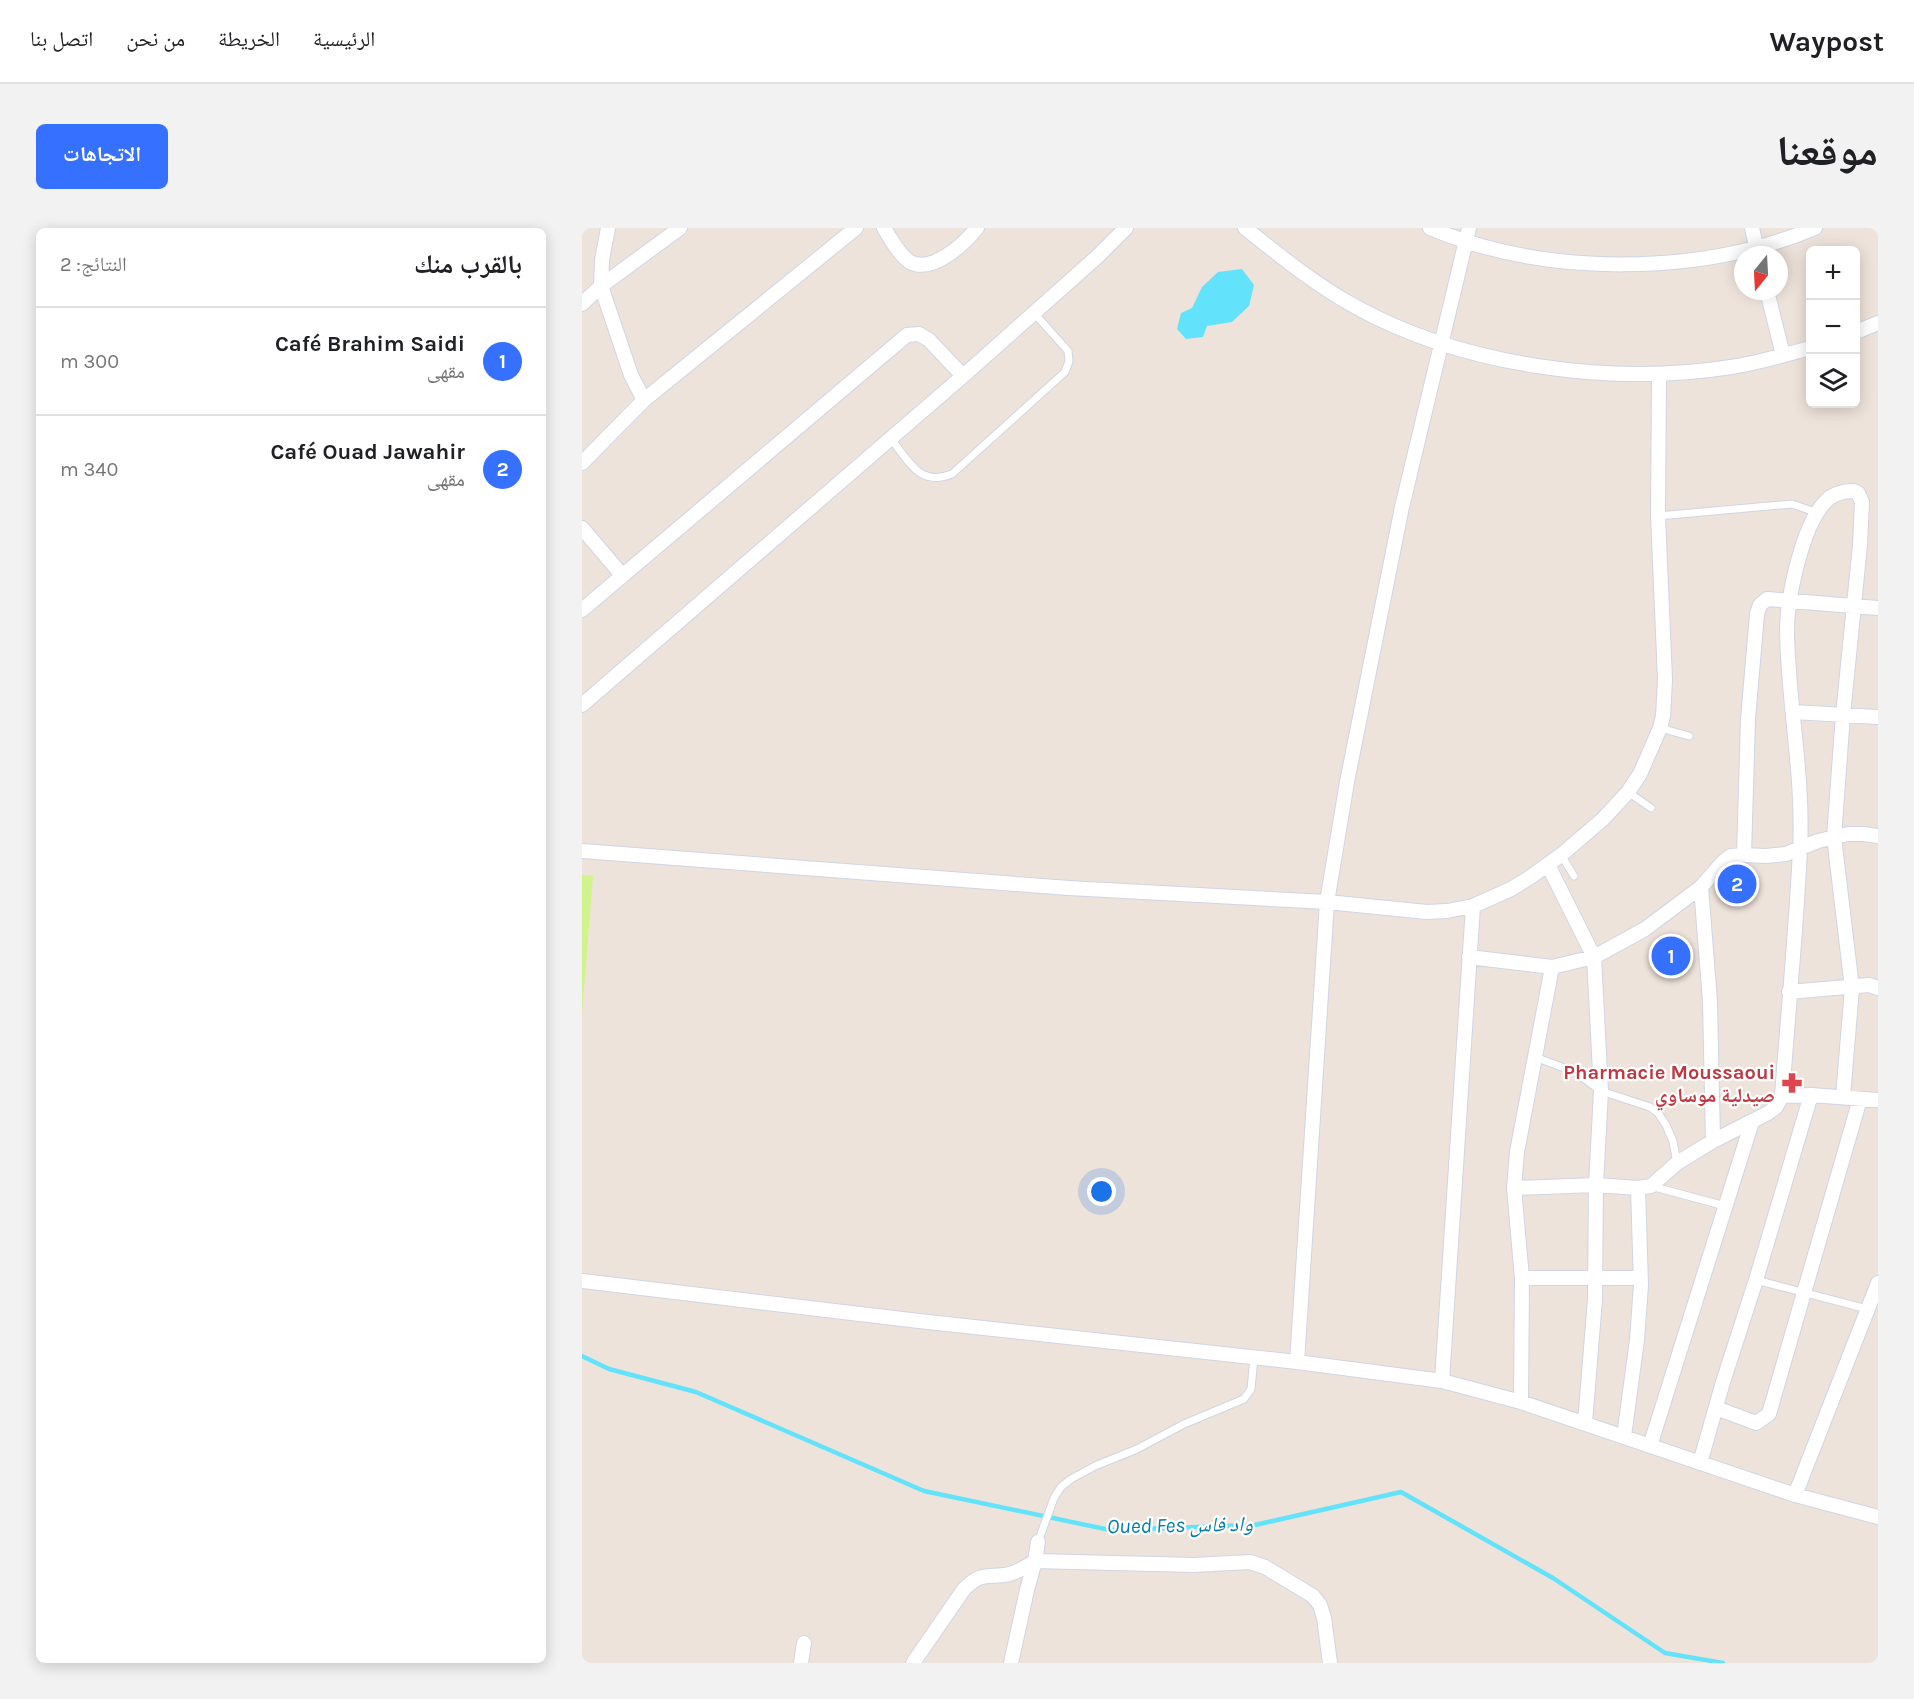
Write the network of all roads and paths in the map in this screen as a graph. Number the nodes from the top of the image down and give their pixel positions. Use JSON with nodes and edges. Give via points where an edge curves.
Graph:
{"nodes":[{"id":1,"x":608,"y":228,"type":"edge"},
{"id":2,"x":680,"y":228,"type":"edge"},
{"id":3,"x":856,"y":228,"type":"edge"},
{"id":4,"x":884,"y":228,"type":"edge"},
{"id":5,"x":977,"y":228,"type":"edge"},
{"id":6,"x":1126,"y":228,"type":"edge"},
{"id":7,"x":1245,"y":228,"type":"edge"},
{"id":8,"x":1430,"y":228,"type":"edge"},
{"id":9,"x":1752,"y":228,"type":"edge"},
{"id":10,"x":1815,"y":228,"type":"edge"},
{"id":11,"x":1467,"y":235,"type":"edge"},
{"id":12,"x":1756,"y":246,"type":"edge"},
{"id":13,"x":1772,"y":246,"type":"edge"},
{"id":14,"x":1734,"y":255,"type":"edge"},
{"id":15,"x":601,"y":286,"type":"junction"},
{"id":16,"x":1769,"y":300,"type":"edge"},
{"id":17,"x":582,"y":304,"type":"edge"},
{"id":18,"x":1034,"y":314,"type":"junction"},
{"id":19,"x":1878,"y":323,"type":"edge"},
{"id":20,"x":1860,"y":330,"type":"edge"},
{"id":21,"x":1440,"y":343,"type":"junction"},
{"id":22,"x":1806,"y":349,"type":"edge"},
{"id":23,"x":1784,"y":355,"type":"junction"},
{"id":24,"x":1659,"y":374,"type":"junction"},
{"id":25,"x":963,"y":376,"type":"junction"},
{"id":26,"x":644,"y":400,"type":"junction"},
{"id":27,"x":891,"y":438,"type":"junction"},
{"id":28,"x":582,"y":462,"type":"edge"},
{"id":29,"x":1818,"y":513,"type":"junction"},
{"id":30,"x":1658,"y":516,"type":"junction"},
{"id":31,"x":582,"y":528,"type":"edge"},
{"id":32,"x":622,"y":575,"type":"junction"},
{"id":33,"x":1790,"y":600,"type":"junction"},
{"id":34,"x":1853,"y":606,"type":"junction"},
{"id":35,"x":1878,"y":608,"type":"edge"},
{"id":36,"x":582,"y":610,"type":"edge"},
{"id":37,"x":582,"y":705,"type":"edge"},
{"id":38,"x":1794,"y":712,"type":"junction"},
{"id":39,"x":1843,"y":715,"type":"junction"},
{"id":40,"x":1878,"y":717,"type":"edge"},
{"id":41,"x":1660,"y":728,"type":"junction"},
{"id":42,"x":1689,"y":736,"type":"dead end"},
{"id":43,"x":1628,"y":792,"type":"junction"},
{"id":44,"x":1651,"y":808,"type":"dead end"},
{"id":45,"x":1878,"y":836,"type":"edge"},
{"id":46,"x":1834,"y":837,"type":"junction"},
{"id":47,"x":1800,"y":849,"type":"junction"},
{"id":48,"x":582,"y":850,"type":"edge"},
{"id":49,"x":1561,"y":855,"type":"junction"},
{"id":50,"x":1744,"y":855,"type":"junction"},
{"id":51,"x":1548,"y":865,"type":"junction"},
{"id":52,"x":1574,"y":876,"type":"dead end"},
{"id":53,"x":1701,"y":887,"type":"junction"},
{"id":54,"x":1327,"y":902,"type":"junction"},
{"id":55,"x":1473,"y":906,"type":"junction"},
{"id":56,"x":1469,"y":957,"type":"junction"},
{"id":57,"x":1594,"y":957,"type":"junction"},
{"id":58,"x":1552,"y":967,"type":"junction"},
{"id":59,"x":1852,"y":988,"type":"junction"},
{"id":60,"x":1878,"y":988,"type":"edge"},
{"id":61,"x":1789,"y":992,"type":"junction"},
{"id":62,"x":1535,"y":1057,"type":"junction"},
{"id":63,"x":1601,"y":1091,"type":"junction"},
{"id":64,"x":1811,"y":1095,"type":"junction"},
{"id":65,"x":1782,"y":1096,"type":"junction"},
{"id":66,"x":1843,"y":1097,"type":"junction"},
{"id":67,"x":1860,"y":1099,"type":"junction"},
{"id":68,"x":1878,"y":1100,"type":"edge"},
{"id":69,"x":1752,"y":1122,"type":"junction"},
{"id":70,"x":1713,"y":1141,"type":"junction"},
{"id":71,"x":1677,"y":1163,"type":"junction"},
{"id":72,"x":1596,"y":1185,"type":"junction"},
{"id":73,"x":1644,"y":1187,"type":"junction"},
{"id":74,"x":1514,"y":1188,"type":"junction"},
{"id":75,"x":1725,"y":1206,"type":"junction"},
{"id":76,"x":1595,"y":1277,"type":"junction"},
{"id":77,"x":1522,"y":1278,"type":"junction"},
{"id":78,"x":1641,"y":1278,"type":"junction"},
{"id":79,"x":1756,"y":1280,"type":"junction"},
{"id":80,"x":582,"y":1281,"type":"edge"},
{"id":81,"x":1878,"y":1283,"type":"edge"},
{"id":82,"x":1804,"y":1292,"type":"junction"},
{"id":83,"x":1867,"y":1309,"type":"junction"},
{"id":84,"x":1254,"y":1358,"type":"junction"},
{"id":85,"x":1297,"y":1362,"type":"junction"},
{"id":86,"x":1442,"y":1381,"type":"junction"},
{"id":87,"x":1521,"y":1402,"type":"junction"},
{"id":88,"x":1716,"y":1408,"type":"junction"},
{"id":89,"x":1585,"y":1423,"type":"junction"},
{"id":90,"x":1624,"y":1436,"type":"junction"},
{"id":91,"x":1650,"y":1446,"type":"junction"},
{"id":92,"x":1700,"y":1463,"type":"junction"},
{"id":93,"x":1795,"y":1495,"type":"junction"},
{"id":94,"x":1878,"y":1517,"type":"edge"},
{"id":95,"x":1038,"y":1542,"type":"joint"},
{"id":96,"x":1035,"y":1562,"type":"junction"},
{"id":97,"x":804,"y":1643,"type":"dead end"},
{"id":98,"x":801,"y":1663,"type":"edge"},
{"id":99,"x":913,"y":1663,"type":"edge"},
{"id":100,"x":1011,"y":1663,"type":"edge"},
{"id":101,"x":1330,"y":1663,"type":"edge"}],
"edges":[{"from":1,"to":15,"type":"street"},
{"from":2,"to":15,"type":"street"},
{"from":3,"to":26,"type":"street"},
{"from":4,"to":5,"type":"street","via":[[902,254],[923,265],[954,251]]},
{"from":6,"to":18,"type":"street"},
{"from":7,"to":21,"type":"street","via":[[1300,271],[1356,307]]},
{"from":8,"to":11,"type":"street"},
{"from":9,"to":12,"type":"street"},
{"from":10,"to":13,"type":"street"},
{"from":11,"to":14,"type":"street","via":[[1531,256],[1608,265]]},
{"from":11,"to":21,"type":"street"},
{"from":15,"to":17,"type":"street"},
{"from":15,"to":26,"type":"street","via":[[631,375]]},
{"from":16,"to":23,"type":"street"},
{"from":18,"to":25,"type":"street"},
{"from":18,"to":27,"type":"lane","via":[[1068,351],[1065,372],[952,474],[939,479],[918,473]]},
{"from":19,"to":20,"type":"street"},
{"from":21,"to":24,"type":"street","via":[[1538,365]]},
{"from":21,"to":54,"type":"street","via":[[1402,507]]},
{"from":22,"to":23,"type":"street"},
{"from":23,"to":24,"type":"street","via":[[1732,367]]},
{"from":24,"to":30,"type":"street"},
{"from":25,"to":27,"type":"street"},
{"from":25,"to":32,"type":"street","via":[[929,340],[919,334],[908,335]]},
{"from":26,"to":28,"type":"street"},
{"from":27,"to":37,"type":"street"},
{"from":29,"to":30,"type":"lane","via":[[1792,504]]},
{"from":29,"to":33,"type":"street","via":[[1807,535]]},
{"from":29,"to":34,"type":"street","via":[[1836,494],[1854,491],[1861,498]]},
{"from":30,"to":41,"type":"street","via":[[1665,680]]},
{"from":31,"to":32,"type":"street"},
{"from":32,"to":36,"type":"street"},
{"from":33,"to":34,"type":"street"},
{"from":33,"to":38,"type":"street","via":[[1787,630]]},
{"from":33,"to":50,"type":"street","via":[[1767,599],[1757,614],[1748,719]]},
{"from":34,"to":35,"type":"street"},
{"from":34,"to":39,"type":"street"},
{"from":38,"to":39,"type":"street"},
{"from":38,"to":47,"type":"street"},
{"from":39,"to":40,"type":"street"},
{"from":39,"to":46,"type":"street"},
{"from":41,"to":42,"type":"lane"},
{"from":41,"to":43,"type":"street"},
{"from":43,"to":44,"type":"lane"},
{"from":43,"to":49,"type":"street"},
{"from":45,"to":46,"type":"street"},
{"from":46,"to":47,"type":"street"},
{"from":46,"to":59,"type":"street"},
{"from":47,"to":50,"type":"street","via":[[1786,854]]},
{"from":47,"to":61,"type":"street"},
{"from":48,"to":54,"type":"street","via":[[1058,887]]},
{"from":49,"to":51,"type":"street"},
{"from":49,"to":52,"type":"lane"},
{"from":50,"to":53,"type":"street","via":[[1724,861]]},
{"from":51,"to":55,"type":"street","via":[[1511,889]]},
{"from":51,"to":57,"type":"street"},
{"from":53,"to":57,"type":"street","via":[[1645,929]]},
{"from":53,"to":70,"type":"street","via":[[1710,1001]]},
{"from":54,"to":55,"type":"street","via":[[1427,912]]},
{"from":54,"to":85,"type":"street"},
{"from":55,"to":56,"type":"street"},
{"from":56,"to":58,"type":"street"},
{"from":56,"to":86,"type":"street"},
{"from":57,"to":58,"type":"street"},
{"from":57,"to":63,"type":"street"},
{"from":58,"to":62,"type":"street"},
{"from":59,"to":60,"type":"street"},
{"from":59,"to":61,"type":"street"},
{"from":59,"to":66,"type":"street"},
{"from":61,"to":65,"type":"street"},
{"from":62,"to":63,"type":"lane","via":[[1575,1071]]},
{"from":62,"to":74,"type":"street"},
{"from":63,"to":71,"type":"lane","via":[[1634,1100],[1658,1113],[1673,1141]]},
{"from":63,"to":72,"type":"street"},
{"from":64,"to":65,"type":"street"},
{"from":64,"to":66,"type":"street"},
{"from":64,"to":79,"type":"street"},
{"from":65,"to":69,"type":"street","via":[[1776,1107]]},
{"from":66,"to":67,"type":"street"},
{"from":67,"to":68,"type":"street"},
{"from":67,"to":82,"type":"street"},
{"from":69,"to":70,"type":"street"},
{"from":69,"to":75,"type":"street"},
{"from":70,"to":71,"type":"street"},
{"from":71,"to":73,"type":"street"},
{"from":72,"to":73,"type":"street"},
{"from":72,"to":74,"type":"street"},
{"from":72,"to":76,"type":"street"},
{"from":73,"to":75,"type":"lane"},
{"from":73,"to":78,"type":"street"},
{"from":74,"to":77,"type":"street"},
{"from":75,"to":91,"type":"street"},
{"from":76,"to":77,"type":"street"},
{"from":76,"to":78,"type":"street"},
{"from":76,"to":89,"type":"street"},
{"from":77,"to":87,"type":"street"},
{"from":78,"to":90,"type":"street"},
{"from":79,"to":82,"type":"lane"},
{"from":79,"to":88,"type":"street"},
{"from":80,"to":84,"type":"street"},
{"from":81,"to":83,"type":"street"},
{"from":82,"to":83,"type":"lane"},
{"from":82,"to":88,"type":"street","via":[[1768,1414],[1756,1423]]},
{"from":83,"to":93,"type":"street"},
{"from":84,"to":85,"type":"street"},
{"from":84,"to":95,"type":"lane","via":[[1251,1389],[1244,1399],[1095,1466],[1061,1487]]},
{"from":85,"to":86,"type":"street"},
{"from":86,"to":87,"type":"street"},
{"from":87,"to":89,"type":"street"},
{"from":88,"to":92,"type":"street"},
{"from":89,"to":90,"type":"street"},
{"from":90,"to":91,"type":"street"},
{"from":91,"to":92,"type":"street"},
{"from":92,"to":93,"type":"street"},
{"from":93,"to":94,"type":"street"},
{"from":95,"to":96,"type":"street"},
{"from":96,"to":99,"type":"street","via":[[1017,1572],[972,1581]]},
{"from":96,"to":100,"type":"street"},
{"from":96,"to":101,"type":"street","via":[[1250,1562],[1265,1567],[1313,1596],[1320,1605]]},
{"from":97,"to":98,"type":"street"}]}
